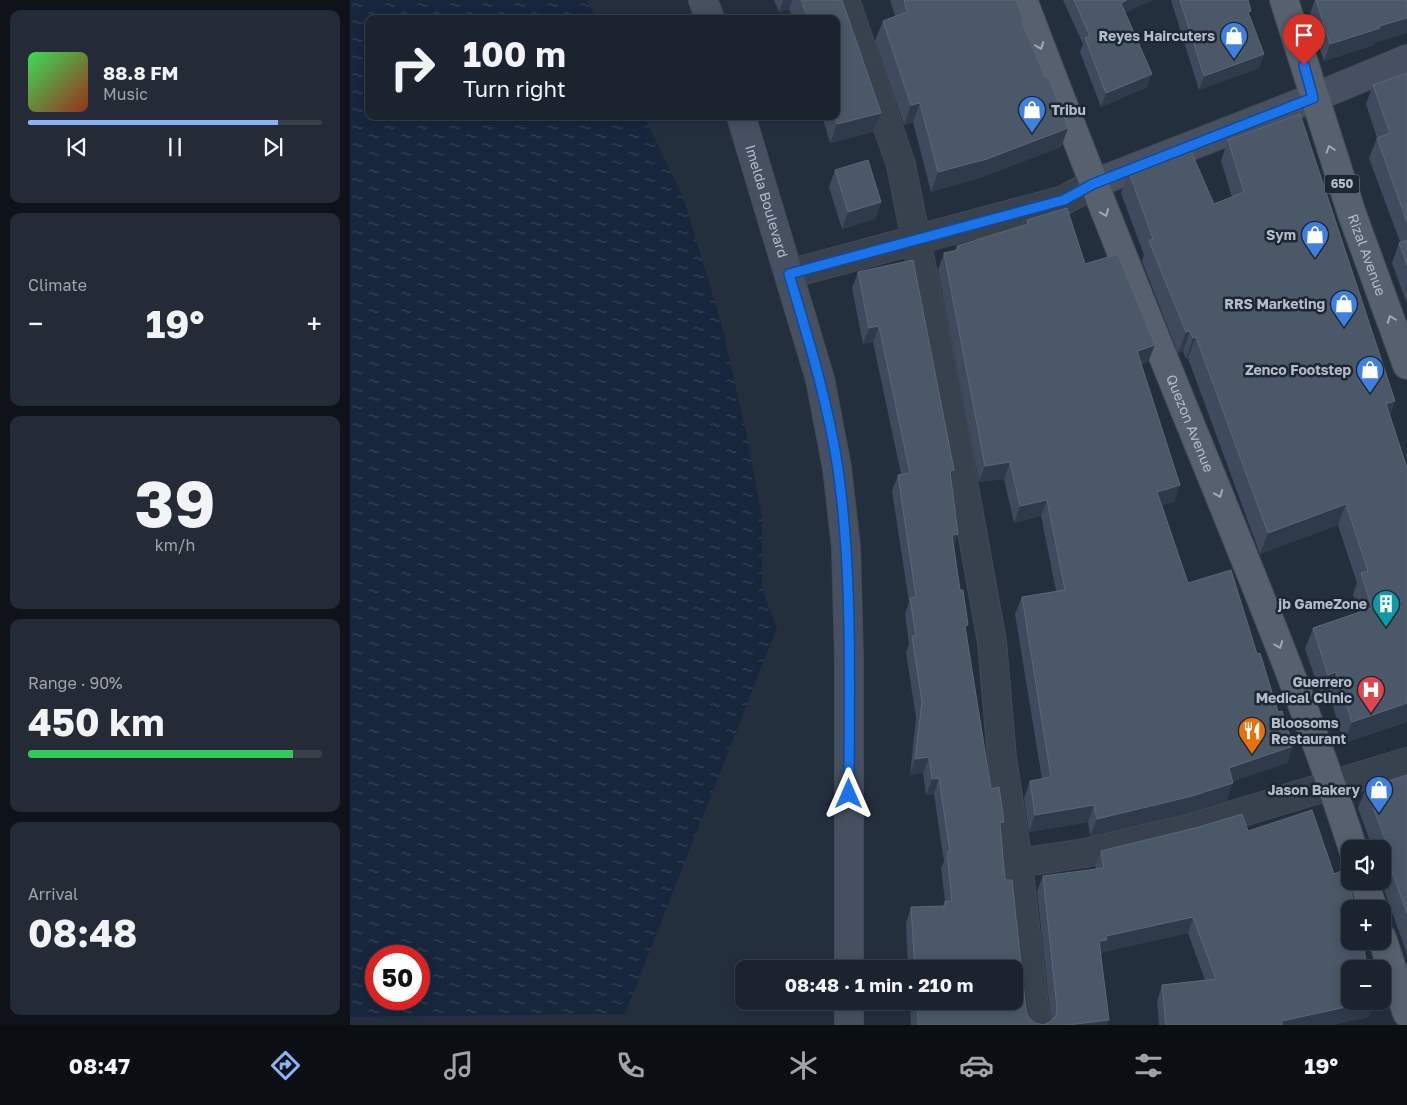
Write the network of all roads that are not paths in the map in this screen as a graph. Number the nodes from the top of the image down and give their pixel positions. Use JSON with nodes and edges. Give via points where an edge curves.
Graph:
{"nodes":[{"id":1,"x":703,"y":0,"type":"edge"},
{"id":2,"x":845,"y":0,"type":"edge"},
{"id":3,"x":1023,"y":0,"type":"edge"},
{"id":4,"x":1284,"y":0,"type":"edge"},
{"id":5,"x":709,"y":15,"type":"edge"},
{"id":6,"x":1407,"y":59,"type":"edge"},
{"id":7,"x":1313,"y":98,"type":"junction"},
{"id":8,"x":743,"y":120,"type":"edge"},
{"id":9,"x":1093,"y":184,"type":"junction"},
{"id":10,"x":915,"y":241,"type":"junction"},
{"id":11,"x":789,"y":274,"type":"junction"},
{"id":12,"x":1407,"y":364,"type":"edge"},
{"id":13,"x":1407,"y":762,"type":"edge"},
{"id":14,"x":1332,"y":784,"type":"junction"},
{"id":15,"x":1350,"y":840,"type":"edge"},
{"id":16,"x":1018,"y":863,"type":"junction"},
{"id":17,"x":1386,"y":950,"type":"edge"},
{"id":18,"x":849,"y":960,"type":"edge"},
{"id":19,"x":849,"y":1010,"type":"edge"},
{"id":20,"x":1407,"y":1013,"type":"edge"},
{"id":21,"x":849,"y":1025,"type":"edge"},
{"id":22,"x":1036,"y":1025,"type":"edge"}],
"edges":[{"from":1,"to":5,"type":"main road"},
{"from":2,"to":10,"type":"street","via":[[901,165]]},
{"from":3,"to":9,"type":"main road","name":"Quezon Avenue","one_way":true},
{"from":4,"to":7,"type":"main road","name":"Rizal Avenue","number":"650"},
{"from":6,"to":7,"type":"main road"},
{"from":7,"to":9,"type":"main road"},
{"from":12,"to":7,"type":"main road","name":"Rizal Avenue","number":"650","one_way":true},
{"from":8,"to":11,"type":"main road","name":"Imelda Boulevard"},
{"from":9,"to":10,"type":"street","via":[[1064,200]]},
{"from":9,"to":14,"type":"main road","name":"Quezon Avenue","one_way":true,"via":[[1256,586]]},
{"from":10,"to":11,"type":"street"},
{"from":10,"to":16,"type":"street","via":[[933,316],[992,642],[1002,758]]},
{"from":11,"to":18,"type":"main road","name":"Imelda Boulevard","via":[[820,379],[838,468],[846,547]]},
{"from":13,"to":14,"type":"street"},
{"from":14,"to":15,"type":"main road","name":"Quezon Avenue"},
{"from":14,"to":16,"type":"street","via":[[1136,842]]},
{"from":16,"to":22,"type":"street"},
{"from":17,"to":20,"type":"main road"},
{"from":19,"to":21,"type":"main road"}]}
